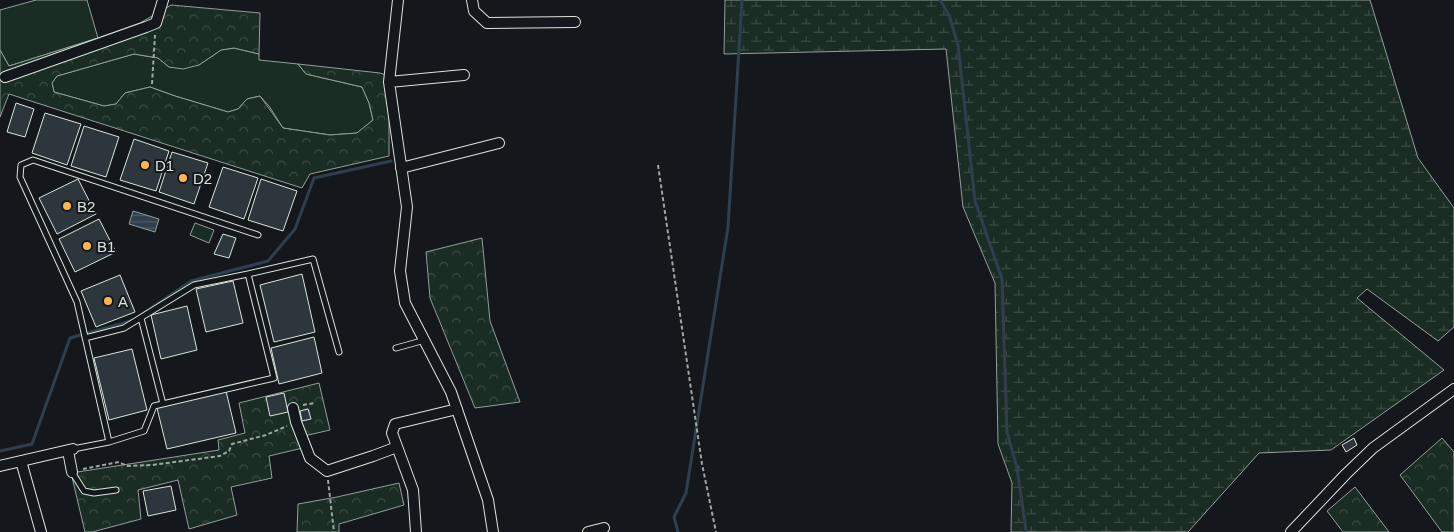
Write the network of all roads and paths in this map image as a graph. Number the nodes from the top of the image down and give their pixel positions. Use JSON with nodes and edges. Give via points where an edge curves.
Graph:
{"nodes":[{"id":1,"x":162,"y":0,"type":"edge"},
{"id":2,"x":398,"y":0,"type":"edge"},
{"id":3,"x":472,"y":0,"type":"edge"},
{"id":4,"x":575,"y":22,"type":"dead end"},
{"id":5,"x":156,"y":23,"type":"junction"},
{"id":6,"x":464,"y":75,"type":"dead end"},
{"id":7,"x":5,"y":77,"type":"dead end"},
{"id":8,"x":389,"y":82,"type":"junction"},
{"id":9,"x":152,"y":84,"type":"dead end"},
{"id":10,"x":499,"y":143,"type":"dead end"},
{"id":11,"x":658,"y":165,"type":"dead end"},
{"id":12,"x":401,"y":168,"type":"junction"},
{"id":13,"x":258,"y":235,"type":"dead end"},
{"id":14,"x":248,"y":274,"type":"junction"},
{"id":15,"x":142,"y":318,"type":"junction"},
{"id":16,"x":85,"y":338,"type":"junction"},
{"id":17,"x":425,"y":340,"type":"junction"},
{"id":18,"x":396,"y":348,"type":"dead end"},
{"id":19,"x":339,"y":352,"type":"dead end"},
{"id":20,"x":1454,"y":389,"type":"edge"},
{"id":21,"x":163,"y":404,"type":"junction"},
{"id":22,"x":293,"y":408,"type":"dead end"},
{"id":23,"x":457,"y":409,"type":"junction"},
{"id":24,"x":296,"y":422,"type":"junction"},
{"id":25,"x":108,"y":442,"type":"junction"},
{"id":26,"x":397,"y":447,"type":"junction"},
{"id":27,"x":70,"y":450,"type":"junction"},
{"id":28,"x":21,"y":461,"type":"junction"},
{"id":29,"x":0,"y":466,"type":"edge"},
{"id":30,"x":327,"y":471,"type":"junction"},
{"id":31,"x":72,"y":472,"type":"junction"},
{"id":32,"x":116,"y":490,"type":"dead end"},
{"id":33,"x":604,"y":528,"type":"dead end"},
{"id":34,"x":41,"y":532,"type":"edge"},
{"id":35,"x":334,"y":532,"type":"edge"},
{"id":36,"x":416,"y":532,"type":"edge"},
{"id":37,"x":493,"y":532,"type":"edge"},
{"id":38,"x":588,"y":532,"type":"edge"},
{"id":39,"x":716,"y":532,"type":"edge"},
{"id":40,"x":1291,"y":532,"type":"edge"}],
"edges":[{"from":1,"to":5,"type":"street"},
{"from":2,"to":8,"type":"street"},
{"from":3,"to":4,"type":"street","via":[[474,11],[487,22]]},
{"from":5,"to":7,"type":"street"},
{"from":5,"to":9,"type":"path"},
{"from":6,"to":8,"type":"street"},
{"from":8,"to":12,"type":"street"},
{"from":10,"to":12,"type":"street"},
{"from":11,"to":39,"type":"path","via":[[702,464]]},
{"from":12,"to":17,"type":"street","via":[[407,207],[400,271],[405,303]]},
{"from":13,"to":16,"type":"lane","via":[[33,160],[21,165],[20,177],[77,302]]},
{"from":14,"to":15,"type":"lane","via":[[194,285]]},
{"from":14,"to":19,"type":"lane","via":[[313,259]]},
{"from":14,"to":21,"type":"lane","via":[[274,378]]},
{"from":15,"to":16,"type":"lane","via":[[124,328]]},
{"from":15,"to":21,"type":"lane"},
{"from":16,"to":25,"type":"lane"},
{"from":17,"to":18,"type":"lane"},
{"from":17,"to":23,"type":"street"},
{"from":20,"to":40,"type":"street","via":[[1373,448]]},
{"from":21,"to":25,"type":"lane","via":[[154,406],[144,431]]},
{"from":22,"to":24,"type":"street"},
{"from":23,"to":26,"type":"street","via":[[395,424],[392,433]]},
{"from":23,"to":37,"type":"street","via":[[488,500]]},
{"from":24,"to":30,"type":"street","via":[[310,458]]},
{"from":24,"to":31,"type":"path","via":[[232,444],[229,451],[220,456],[152,465],[127,466],[119,462]]},
{"from":25,"to":27,"type":"lane"},
{"from":26,"to":30,"type":"street"},
{"from":26,"to":36,"type":"street","via":[[413,490]]},
{"from":27,"to":28,"type":"street"},
{"from":27,"to":31,"type":"street"},
{"from":28,"to":29,"type":"street"},
{"from":28,"to":34,"type":"street"},
{"from":30,"to":35,"type":"path"},
{"from":31,"to":32,"type":"lane","via":[[84,492]]},
{"from":33,"to":38,"type":"street"}]}
